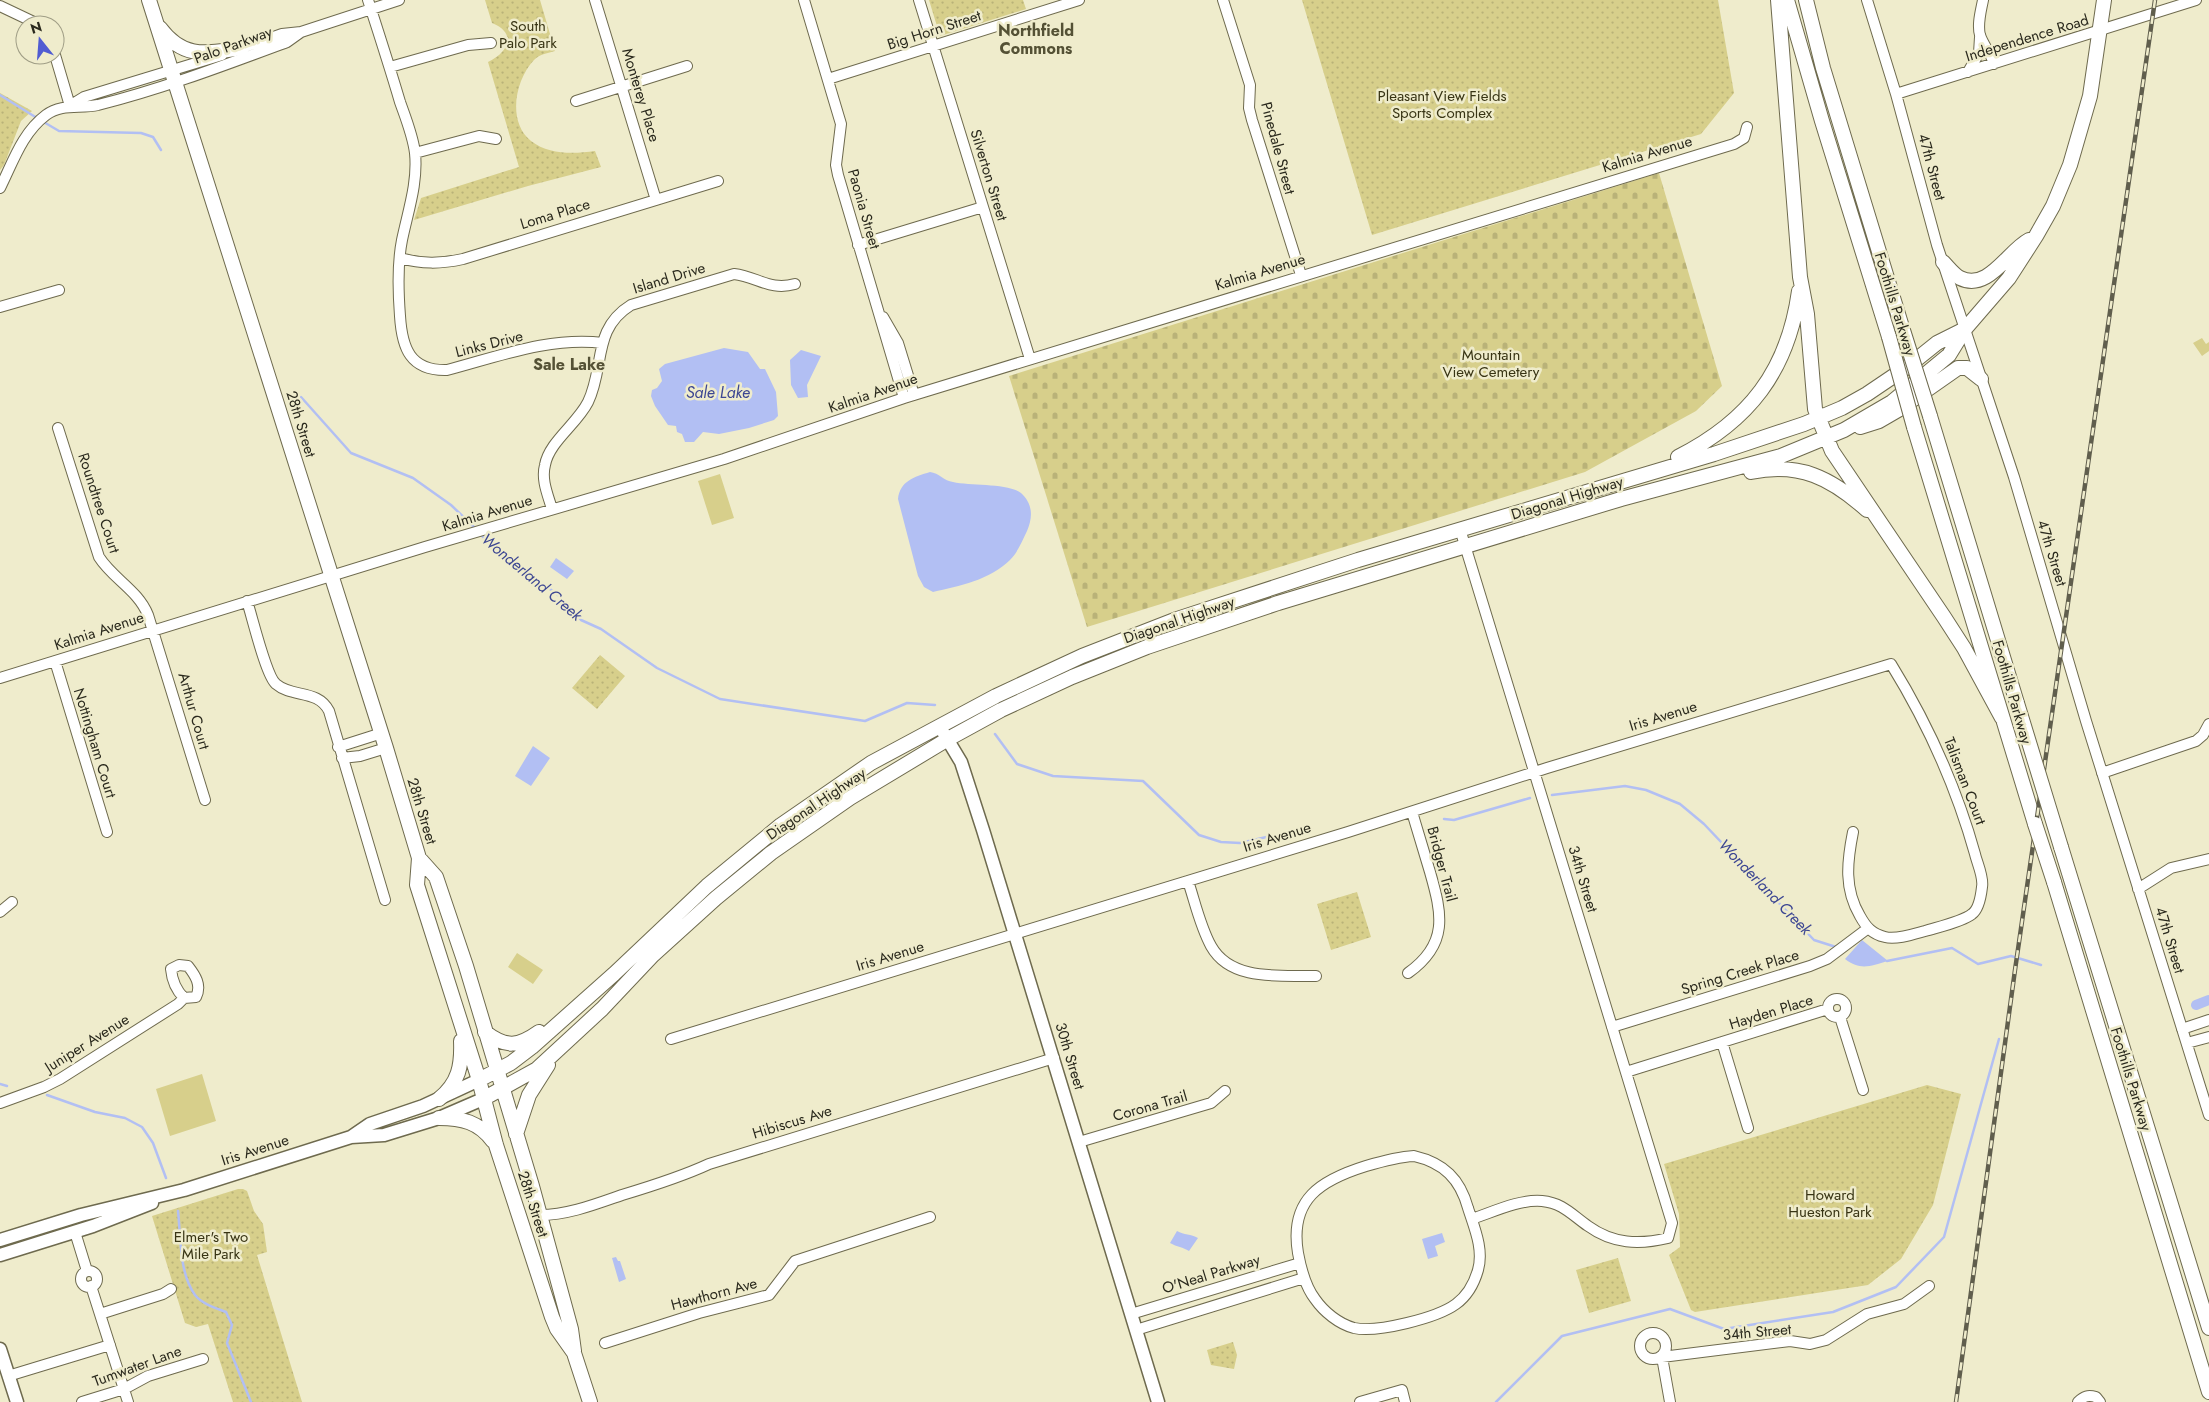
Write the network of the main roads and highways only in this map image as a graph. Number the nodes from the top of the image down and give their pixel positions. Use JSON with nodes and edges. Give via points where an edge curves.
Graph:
{"nodes":[{"id":1,"x":149,"y":0,"type":"edge"},
{"id":2,"x":1778,"y":0,"type":"edge"},
{"id":3,"x":1787,"y":0,"type":"edge"},
{"id":4,"x":1806,"y":0,"type":"edge"},
{"id":5,"x":2104,"y":0,"type":"edge"},
{"id":6,"x":156,"y":22,"type":"junction"},
{"id":7,"x":242,"y":48,"type":"road end"},
{"id":8,"x":2036,"y":236,"type":"junction"},
{"id":9,"x":1943,"y":262,"type":"road end"},
{"id":10,"x":1800,"y":278,"type":"junction"},
{"id":11,"x":1965,"y":330,"type":"junction"},
{"id":12,"x":1980,"y":379,"type":"road end"},
{"id":13,"x":1817,"y":418,"type":"junction"},
{"id":14,"x":1844,"y":430,"type":"junction"},
{"id":15,"x":1826,"y":438,"type":"junction"},
{"id":16,"x":1650,"y":472,"type":"junction"},
{"id":17,"x":1628,"y":497,"type":"junction"},
{"id":18,"x":1883,"y":527,"type":"junction"},
{"id":19,"x":1176,"y":619,"type":"junction"},
{"id":20,"x":1182,"y":635,"type":"junction"},
{"id":21,"x":2002,"y":718,"type":"junction"},
{"id":22,"x":939,"y":726,"type":"junction"},
{"id":23,"x":948,"y":739,"type":"junction"},
{"id":24,"x":419,"y":858,"type":"junction"},
{"id":25,"x":584,"y":999,"type":"junction"},
{"id":26,"x":461,"y":1023,"type":"junction"},
{"id":27,"x":485,"y":1032,"type":"junction"},
{"id":28,"x":554,"y":1054,"type":"junction"},
{"id":29,"x":497,"y":1071,"type":"junction"},
{"id":30,"x":478,"y":1080,"type":"junction"},
{"id":31,"x":502,"y":1090,"type":"junction"},
{"id":32,"x":439,"y":1099,"type":"junction"},
{"id":33,"x":483,"y":1099,"type":"junction"},
{"id":34,"x":439,"y":1118,"type":"junction"},
{"id":35,"x":516,"y":1134,"type":"junction"},
{"id":36,"x":351,"y":1137,"type":"junction"},
{"id":37,"x":496,"y":1145,"type":"junction"},
{"id":38,"x":169,"y":1194,"type":"junction"},
{"id":39,"x":0,"y":1240,"type":"edge"},
{"id":40,"x":0,"y":1255,"type":"edge"},
{"id":41,"x":2209,"y":1328,"type":"edge"},
{"id":42,"x":0,"y":1349,"type":"edge"},
{"id":43,"x":574,"y":1353,"type":"junction"},
{"id":44,"x":2209,"y":1392,"type":"edge"},
{"id":45,"x":17,"y":1402,"type":"edge"},
{"id":46,"x":590,"y":1402,"type":"edge"},
{"id":47,"x":1158,"y":1402,"type":"edge"}],
"edges":[{"from":1,"to":6,"type":"highway","name":"28th Street"},
{"from":2,"to":10,"type":"highway"},
{"from":3,"to":21,"type":"highway","name":"Foothills Parkway","bridge":true},
{"from":4,"to":41,"type":"highway","name":"Foothills Parkway","bridge":true,"via":[[1823,68]]},
{"from":5,"to":8,"type":"highway","name":"Diagonal Highway","via":[[2090,96],[2081,132],[2060,190]]},
{"from":6,"to":7,"type":"highway","via":[[172,41],[190,52]]},
{"from":6,"to":24,"type":"highway","name":"28th Street"},
{"from":8,"to":9,"type":"highway","via":[[2024,242],[1988,276],[1974,282],[1960,278]]},
{"from":8,"to":11,"type":"highway","name":"Diagonal Highway","via":[[2008,278]]},
{"from":10,"to":13,"type":"highway","via":[[1807,314]]},
{"from":10,"to":16,"type":"highway","via":[[1788,337],[1760,392],[1745,411],[1706,443]]},
{"from":11,"to":13,"type":"highway","name":"Diagonal Highway","via":[[1938,343],[1867,394]]},
{"from":11,"to":14,"type":"highway","name":"Diagonal Highway","via":[[1949,354],[1928,373],[1892,402]]},
{"from":12,"to":14,"type":"highway","via":[[1967,368],[1958,368],[1879,421]]},
{"from":13,"to":15,"type":"highway"},
{"from":13,"to":16,"type":"highway","name":"Diagonal Highway"},
{"from":14,"to":15,"type":"highway","name":"Diagonal Highway"},
{"from":15,"to":17,"type":"highway","name":"Diagonal Highway","via":[[1781,456]]},
{"from":15,"to":18,"type":"highway"},
{"from":16,"to":19,"type":"highway","name":"Diagonal Highway"},
{"from":17,"to":18,"type":"highway","via":[[1653,496],[1763,470],[1795,469],[1839,487]]},
{"from":17,"to":20,"type":"highway","name":"Diagonal Highway","via":[[1334,585]]},
{"from":18,"to":21,"type":"highway","via":[[1964,648]]},
{"from":19,"to":20,"type":"highway"},
{"from":19,"to":22,"type":"highway","name":"Diagonal Highway","via":[[1047,671]]},
{"from":20,"to":23,"type":"highway","name":"Diagonal Highway","via":[[1072,677]]},
{"from":21,"to":44,"type":"highway","name":"Foothills Parkway","bridge":true},
{"from":22,"to":23,"type":"main road","name":"30th Street"},
{"from":22,"to":25,"type":"highway","name":"Diagonal Highway","via":[[871,763],[774,830],[707,886]]},
{"from":23,"to":28,"type":"highway","name":"Diagonal Highway","via":[[829,812],[750,870],[653,955]]},
{"from":23,"to":47,"type":"main road","name":"30th Street","via":[[961,762],[1016,934]]},
{"from":24,"to":26,"type":"highway","name":"28th Street","via":[[417,885]]},
{"from":24,"to":27,"type":"highway","name":"28th Street","via":[[436,877]]},
{"from":25,"to":27,"type":"highway","via":[[532,1037],[520,1042],[498,1042]]},
{"from":25,"to":29,"type":"highway","name":"Diagonal Highway","via":[[532,1047]]},
{"from":26,"to":30,"type":"highway","name":"28th Street"},
{"from":26,"to":32,"type":"highway","via":[[461,1068],[453,1086]]},
{"from":27,"to":29,"type":"highway","name":"28th Street"},
{"from":28,"to":31,"type":"highway","name":"Diagonal Highway","via":[[537,1069]]},
{"from":28,"to":35,"type":"highway","via":[[529,1095]]},
{"from":29,"to":30,"type":"highway","name":"Diagonal Highway"},
{"from":29,"to":31,"type":"highway","name":"28th Street"},
{"from":30,"to":32,"type":"main road","name":"Iris Avenue"},
{"from":30,"to":33,"type":"highway","name":"28th Street"},
{"from":31,"to":33,"type":"highway","name":"Diagonal Highway"},
{"from":31,"to":35,"type":"highway","name":"28th Street"},
{"from":32,"to":36,"type":"main road","name":"Iris Avenue","via":[[370,1124]]},
{"from":33,"to":34,"type":"main road","name":"Iris Avenue"},
{"from":33,"to":37,"type":"highway","name":"28th Street"},
{"from":34,"to":36,"type":"main road","name":"Iris Avenue","via":[[384,1134]]},
{"from":34,"to":37,"type":"highway","via":[[470,1122],[484,1130]]},
{"from":35,"to":43,"type":"highway","name":"28th Street","via":[[571,1329]]},
{"from":36,"to":38,"type":"main road","name":"Iris Avenue"},
{"from":37,"to":43,"type":"highway","name":"28th Street","via":[[552,1317]]},
{"from":38,"to":39,"type":"main road","name":"Iris Avenue","via":[[81,1215]]},
{"from":38,"to":40,"type":"main road","name":"Iris Avenue","via":[[128,1214]]},
{"from":42,"to":45,"type":"main road"},
{"from":43,"to":46,"type":"highway","name":"28th Street"}]}
